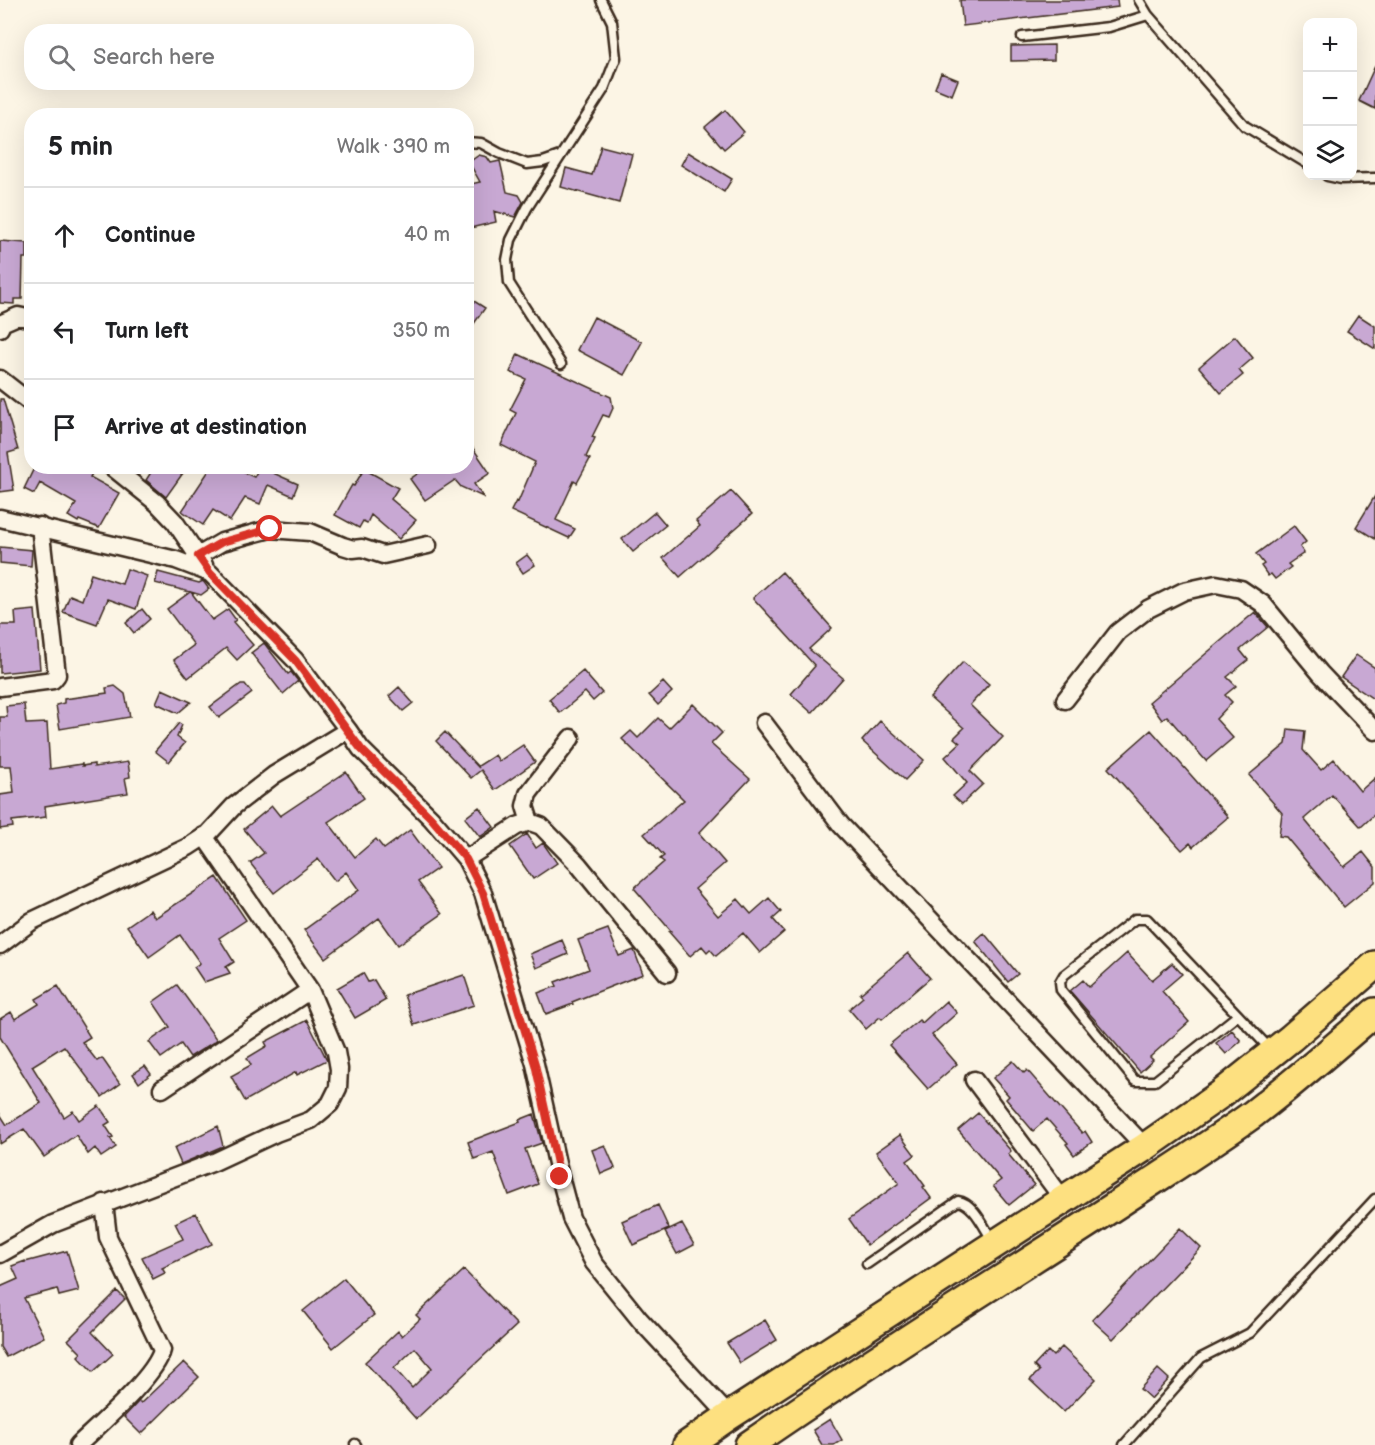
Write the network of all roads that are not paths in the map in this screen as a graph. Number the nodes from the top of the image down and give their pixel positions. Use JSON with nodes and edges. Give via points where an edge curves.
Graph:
{"nodes":[{"id":1,"x":601,"y":0,"type":"edge"},
{"id":2,"x":1139,"y":0,"type":"edge"},
{"id":3,"x":1148,"y":15,"type":"junction"},
{"id":4,"x":1022,"y":37,"type":"dead end"},
{"id":5,"x":474,"y":143,"type":"edge"},
{"id":6,"x":561,"y":156,"type":"junction"},
{"id":7,"x":1303,"y":161,"type":"edge"},
{"id":8,"x":1375,"y":178,"type":"edge"},
{"id":9,"x":1357,"y":179,"type":"edge"},
{"id":10,"x":24,"y":317,"type":"edge"},
{"id":11,"x":0,"y":328,"type":"edge"},
{"id":12,"x":561,"y":364,"type":"dead end"},
{"id":13,"x":0,"y":379,"type":"edge"},
{"id":14,"x":24,"y":398,"type":"edge"},
{"id":15,"x":120,"y":474,"type":"edge"},
{"id":16,"x":0,"y":518,"type":"edge"},
{"id":17,"x":40,"y":526,"type":"junction"},
{"id":18,"x":428,"y":545,"type":"dead end"},
{"id":19,"x":198,"y":556,"type":"junction"},
{"id":20,"x":210,"y":573,"type":"junction"},
{"id":21,"x":0,"y":687,"type":"edge"},
{"id":22,"x":1065,"y":700,"type":"dead end"},
{"id":23,"x":764,"y":723,"type":"dead end"},
{"id":24,"x":348,"y":730,"type":"junction"},
{"id":25,"x":1375,"y":730,"type":"edge"},
{"id":26,"x":571,"y":738,"type":"dead end"},
{"id":27,"x":530,"y":822,"type":"junction"},
{"id":28,"x":204,"y":836,"type":"junction"},
{"id":29,"x":466,"y":859,"type":"junction"},
{"id":30,"x":0,"y":945,"type":"edge"},
{"id":31,"x":1375,"y":965,"type":"edge"},
{"id":32,"x":667,"y":974,"type":"dead end"},
{"id":33,"x":310,"y":990,"type":"junction"},
{"id":34,"x":1375,"y":1012,"type":"edge"},
{"id":35,"x":1238,"y":1015,"type":"junction"},
{"id":36,"x":1273,"y":1052,"type":"junction"},
{"id":37,"x":974,"y":1080,"type":"dead end"},
{"id":38,"x":162,"y":1089,"type":"dead end"},
{"id":39,"x":1145,"y":1147,"type":"junction"},
{"id":40,"x":1063,"y":1199,"type":"junction"},
{"id":41,"x":1375,"y":1199,"type":"edge"},
{"id":42,"x":104,"y":1203,"type":"junction"},
{"id":43,"x":995,"y":1244,"type":"junction"},
{"id":44,"x":0,"y":1254,"type":"edge"},
{"id":45,"x":867,"y":1264,"type":"dead end"},
{"id":46,"x":729,"y":1416,"type":"junction"},
{"id":47,"x":762,"y":1441,"type":"edge"},
{"id":48,"x":78,"y":1445,"type":"edge"},
{"id":49,"x":687,"y":1445,"type":"edge"},
{"id":50,"x":1124,"y":1445,"type":"edge"}],
"edges":[{"from":1,"to":6,"type":"lane","via":[[612,22],[616,58],[604,89]]},
{"from":2,"to":3,"type":"lane"},
{"from":3,"to":4,"type":"lane","via":[[1109,27]]},
{"from":3,"to":7,"type":"lane","via":[[1245,126]]},
{"from":5,"to":6,"type":"lane","via":[[527,164]]},
{"from":6,"to":12,"type":"lane","via":[[527,208],[511,240],[507,260],[509,283]]},
{"from":8,"to":9,"type":"lane"},
{"from":10,"to":11,"type":"street","via":[[2,323]]},
{"from":13,"to":14,"type":"street"},
{"from":15,"to":19,"type":"street","via":[[175,522]]},
{"from":16,"to":17,"type":"street"},
{"from":17,"to":20,"type":"street","via":[[176,560]]},
{"from":17,"to":21,"type":"street","via":[[57,675],[53,680]]},
{"from":18,"to":19,"type":"street","via":[[383,555],[343,546],[310,532],[270,529],[222,542]]},
{"from":19,"to":20,"type":"street"},
{"from":20,"to":24,"type":"street","via":[[295,660]]},
{"from":22,"to":25,"type":"street","via":[[1118,632],[1148,609],[1184,591],[1216,584],[1241,589],[1263,604],[1320,673]]},
{"from":23,"to":39,"type":"street","via":[[841,825]]},
{"from":24,"to":28,"type":"street","via":[[274,775]]},
{"from":24,"to":29,"type":"street","via":[[361,749]]},
{"from":26,"to":27,"type":"street","via":[[528,794],[525,806]]},
{"from":27,"to":29,"type":"street","via":[[517,826]]},
{"from":27,"to":32,"type":"street","via":[[542,826],[578,864]]},
{"from":28,"to":30,"type":"street","via":[[32,921]]},
{"from":28,"to":33,"type":"street"},
{"from":29,"to":46,"type":"street","via":[[483,893],[535,1064],[571,1218],[594,1263],[640,1320]]},
{"from":31,"to":36,"type":"highway"},
{"from":33,"to":38,"type":"street"},
{"from":33,"to":42,"type":"street","via":[[336,1052],[338,1088],[330,1104],[311,1120]]},
{"from":34,"to":47,"type":"highway","via":[[1253,1113],[1196,1154],[918,1331]]},
{"from":35,"to":35,"type":"lane","via":[[1147,919],[1135,919],[1060,982],[1061,990],[1135,1081],[1155,1081]]},
{"from":35,"to":36,"type":"lane"},
{"from":36,"to":39,"type":"highway"},
{"from":37,"to":40,"type":"street"},
{"from":39,"to":40,"type":"highway"},
{"from":40,"to":43,"type":"highway"},
{"from":41,"to":50,"type":"lane","via":[[1250,1333],[1201,1358]]},
{"from":42,"to":44,"type":"street","via":[[53,1224]]},
{"from":42,"to":48,"type":"street","via":[[108,1237],[162,1350],[148,1374]]},
{"from":43,"to":45,"type":"lane","via":[[970,1207],[958,1201]]},
{"from":43,"to":46,"type":"highway"},
{"from":46,"to":49,"type":"highway"}]}
